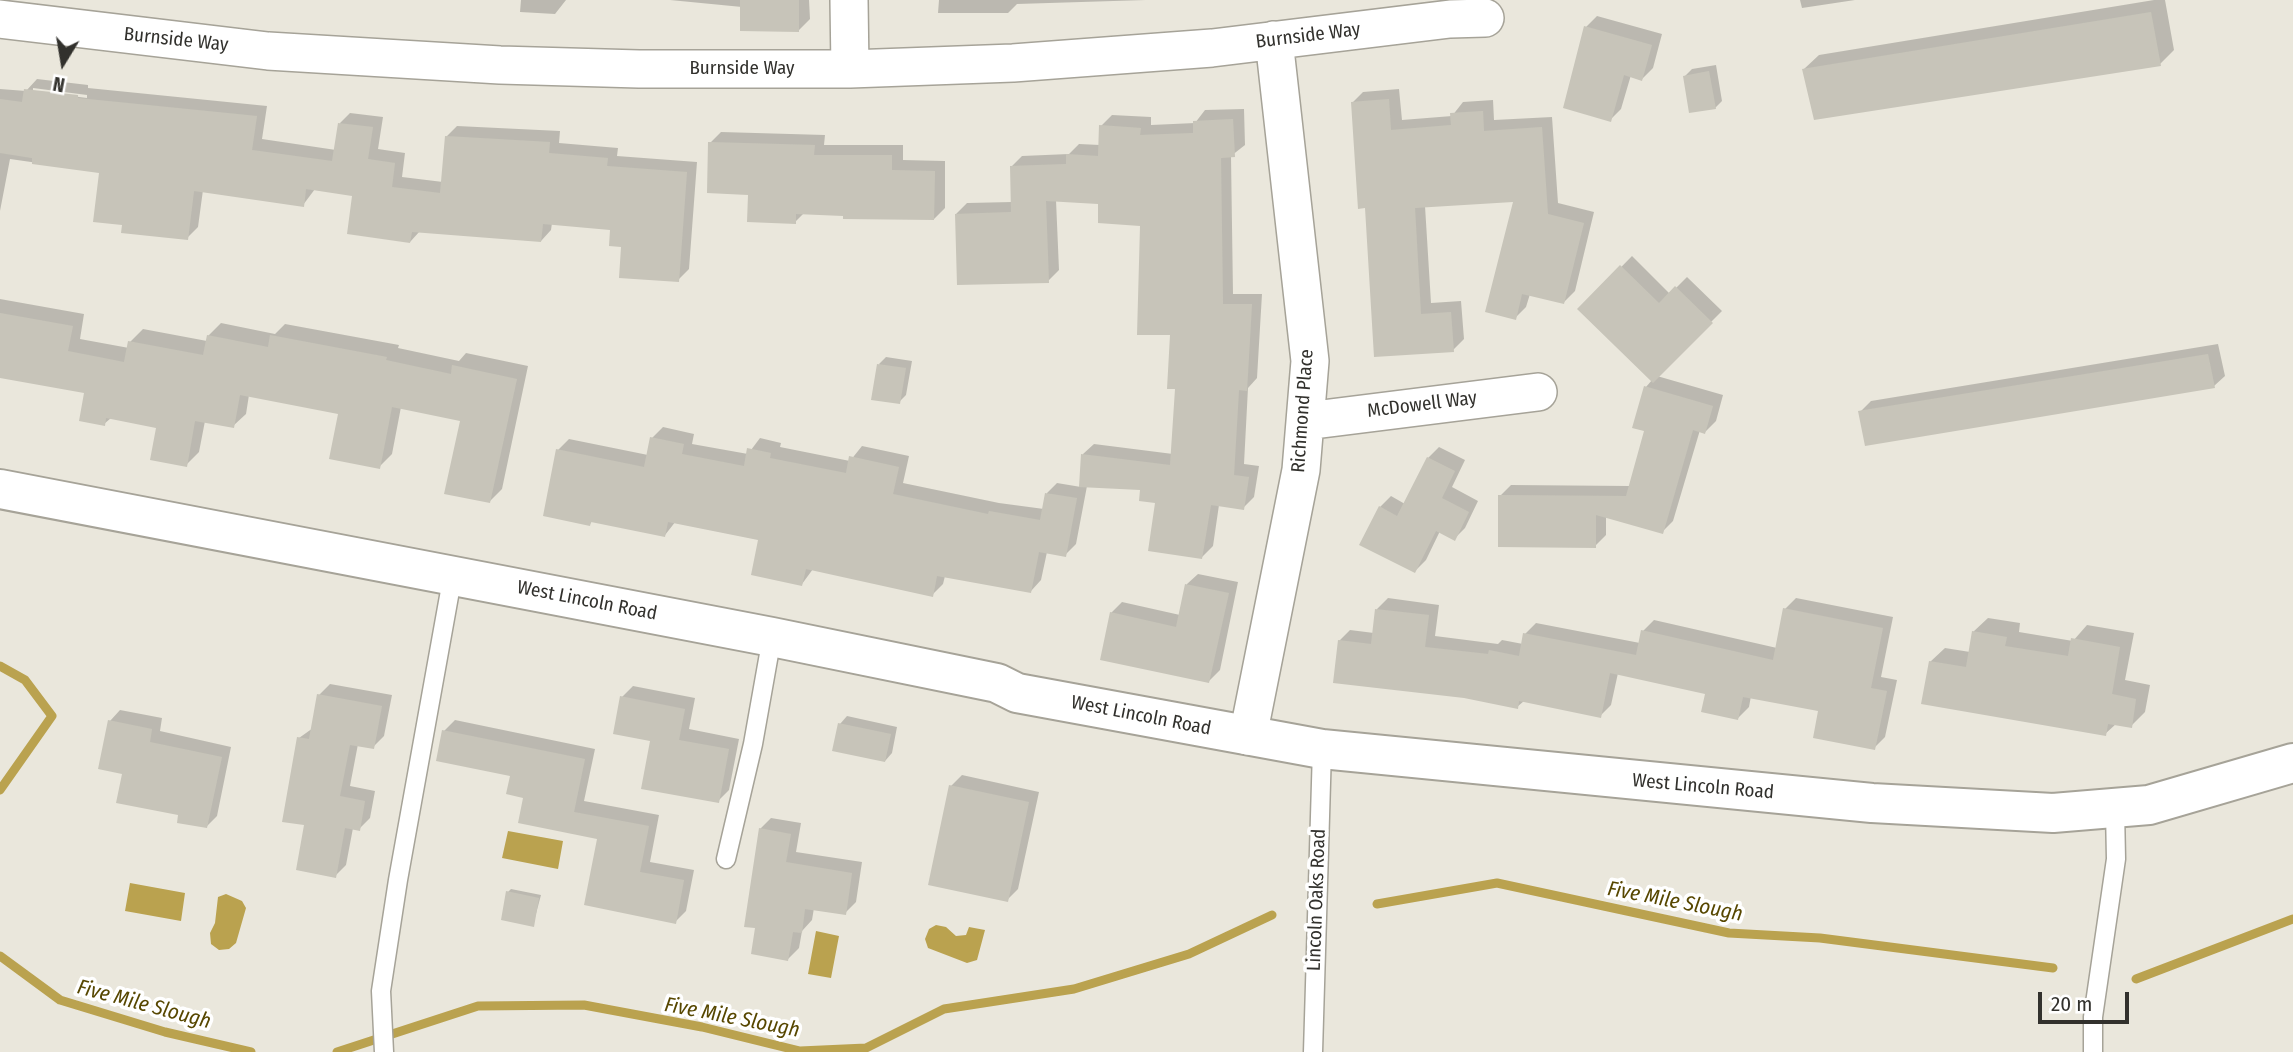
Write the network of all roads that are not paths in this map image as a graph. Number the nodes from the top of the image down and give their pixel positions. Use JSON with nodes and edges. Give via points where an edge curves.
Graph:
{"nodes":[{"id":1,"x":849,"y":0,"type":"edge"},
{"id":2,"x":1485,"y":18,"type":"dead end"},
{"id":3,"x":0,"y":19,"type":"edge"},
{"id":4,"x":1274,"y":40,"type":"junction"},
{"id":5,"x":850,"y":69,"type":"junction"},
{"id":6,"x":1538,"y":392,"type":"dead end"},
{"id":7,"x":1306,"y":421,"type":"junction"},
{"id":8,"x":0,"y":489,"type":"edge"},
{"id":9,"x":453,"y":574,"type":"junction"},
{"id":10,"x":772,"y":637,"type":"junction"},
{"id":11,"x":1248,"y":736,"type":"junction"},
{"id":12,"x":1322,"y":749,"type":"junction"},
{"id":13,"x":2293,"y":764,"type":"edge"},
{"id":14,"x":2115,"y":810,"type":"junction"},
{"id":15,"x":726,"y":859,"type":"dead end"},
{"id":16,"x":384,"y":1052,"type":"edge"},
{"id":17,"x":1313,"y":1052,"type":"edge"},
{"id":18,"x":2093,"y":1052,"type":"edge"}],
"edges":[{"from":1,"to":5,"type":"street"},
{"from":2,"to":4,"type":"street","name":"Burnside Way"},
{"from":3,"to":5,"type":"street","name":"Burnside Way","via":[[338,56],[639,69]]},
{"from":4,"to":5,"type":"street","name":"Burnside Way","via":[[1013,63]]},
{"from":4,"to":7,"type":"street","name":"Richmond Place","via":[[1310,361]]},
{"from":6,"to":7,"type":"street","name":"McDowell Way"},
{"from":7,"to":11,"type":"street","name":"Richmond Place","via":[[1301,470]]},
{"from":8,"to":9,"type":"street","name":"West Lincoln Road"},
{"from":9,"to":10,"type":"street","name":"West Lincoln Road"},
{"from":9,"to":16,"type":"lane","via":[[382,991]]},
{"from":10,"to":11,"type":"street","name":"West Lincoln Road","via":[[997,683],[1017,693]]},
{"from":10,"to":15,"type":"lane"},
{"from":11,"to":12,"type":"street","name":"West Lincoln Road"},
{"from":12,"to":14,"type":"street","name":"West Lincoln Road","via":[[1898,805],[2053,813]]},
{"from":12,"to":17,"type":"lane","name":"Lincoln Oaks Road"},
{"from":13,"to":14,"type":"street","name":"West Lincoln Road","via":[[2149,805]]},
{"from":14,"to":18,"type":"lane","via":[[2116,859],[2093,1017]]}]}
